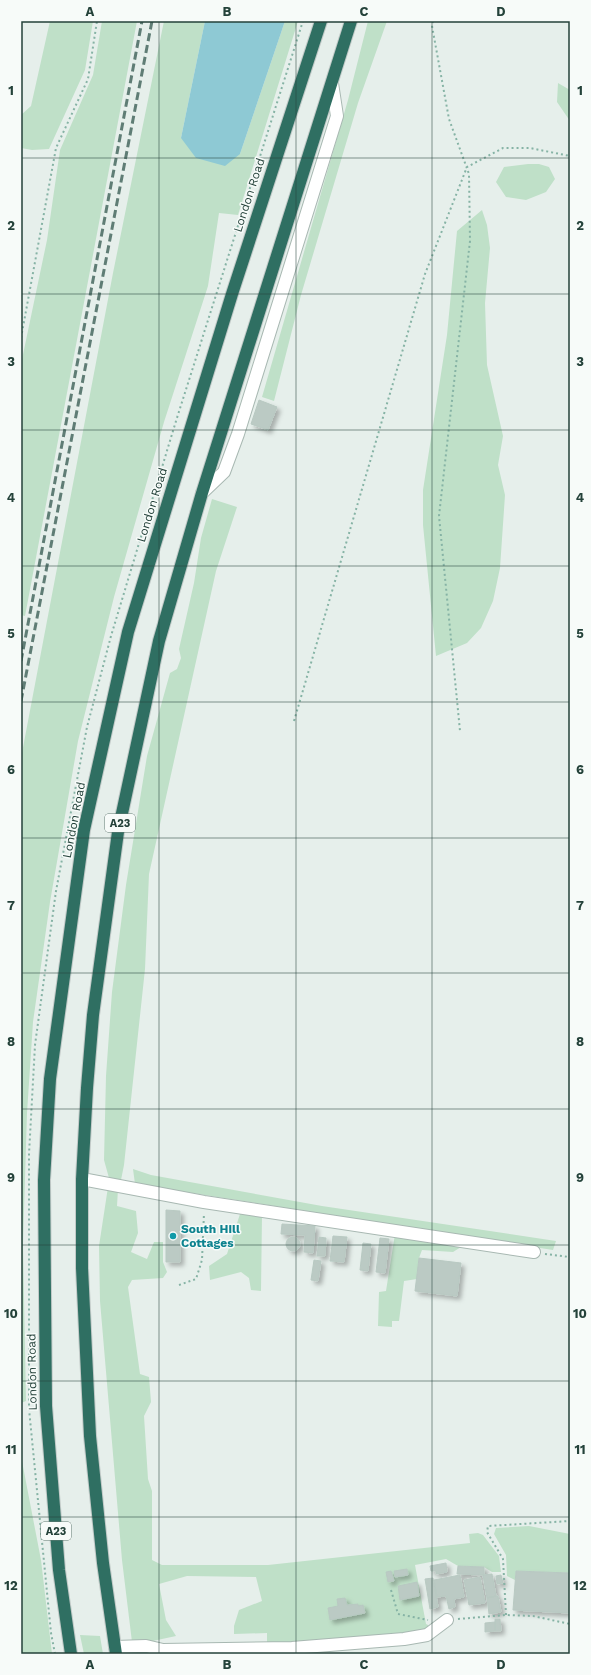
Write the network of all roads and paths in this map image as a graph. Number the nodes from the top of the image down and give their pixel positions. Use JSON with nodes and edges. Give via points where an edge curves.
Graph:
{"nodes":[{"id":1,"x":97,"y":21,"type":"edge"},
{"id":2,"x":320,"y":21,"type":"edge"},
{"id":3,"x":351,"y":21,"type":"edge"},
{"id":4,"x":432,"y":21,"type":"edge"},
{"id":5,"x":332,"y":83,"type":"junction"},
{"id":6,"x":570,"y":156,"type":"edge"},
{"id":7,"x":466,"y":167,"type":"junction"},
{"id":8,"x":21,"y":338,"type":"edge"},
{"id":9,"x":202,"y":493,"type":"junction"},
{"id":10,"x":294,"y":721,"type":"dead end"},
{"id":11,"x":460,"y":731,"type":"dead end"},
{"id":12,"x":82,"y":1179,"type":"junction"},
{"id":13,"x":204,"y":1202,"type":"junction"},
{"id":14,"x":534,"y":1252,"type":"joint"},
{"id":15,"x":570,"y":1257,"type":"edge"},
{"id":16,"x":179,"y":1285,"type":"dead end"},
{"id":17,"x":570,"y":1521,"type":"edge"},
{"id":18,"x":391,"y":1590,"type":"dead end"},
{"id":19,"x":506,"y":1615,"type":"junction"},
{"id":20,"x":447,"y":1620,"type":"junction"},
{"id":21,"x":570,"y":1624,"type":"edge"},
{"id":22,"x":115,"y":1650,"type":"edge"},
{"id":23,"x":71,"y":1654,"type":"edge"}],
"edges":[{"from":1,"to":8,"type":"path","via":[[88,79],[56,148]]},
{"from":2,"to":23,"type":"highway","name":"London Road","number":"A23","via":[[232,294],[128,632],[84,830],[50,1079],[44,1180],[46,1406],[59,1570]]},
{"from":3,"to":5,"type":"highway","number":"A23"},
{"from":4,"to":7,"type":"path","via":[[449,119]]},
{"from":5,"to":9,"type":"highway","number":"A23"},
{"from":5,"to":9,"type":"lane","via":[[337,116],[241,427],[224,472]]},
{"from":6,"to":7,"type":"path","via":[[530,148],[503,148]]},
{"from":7,"to":10,"type":"path","via":[[425,274]]},
{"from":7,"to":11,"type":"path","via":[[469,174],[470,241],[439,516]]},
{"from":9,"to":12,"type":"highway","number":"A23","via":[[158,641],[118,832],[93,1015]]},
{"from":12,"to":13,"type":"lane"},
{"from":12,"to":22,"type":"highway","number":"A23","via":[[82,1268],[90,1436]]},
{"from":13,"to":14,"type":"lane"},
{"from":13,"to":16,"type":"path","via":[[202,1260],[196,1279]]},
{"from":14,"to":15,"type":"path"},
{"from":17,"to":19,"type":"path","via":[[488,1526],[487,1532],[503,1559]]},
{"from":18,"to":20,"type":"path","via":[[398,1614],[425,1620]]},
{"from":19,"to":20,"type":"path"},
{"from":19,"to":21,"type":"path","via":[[533,1616]]},
{"from":20,"to":22,"type":"lane","via":[[427,1635],[404,1639],[292,1648],[163,1650],[146,1646]]}]}
